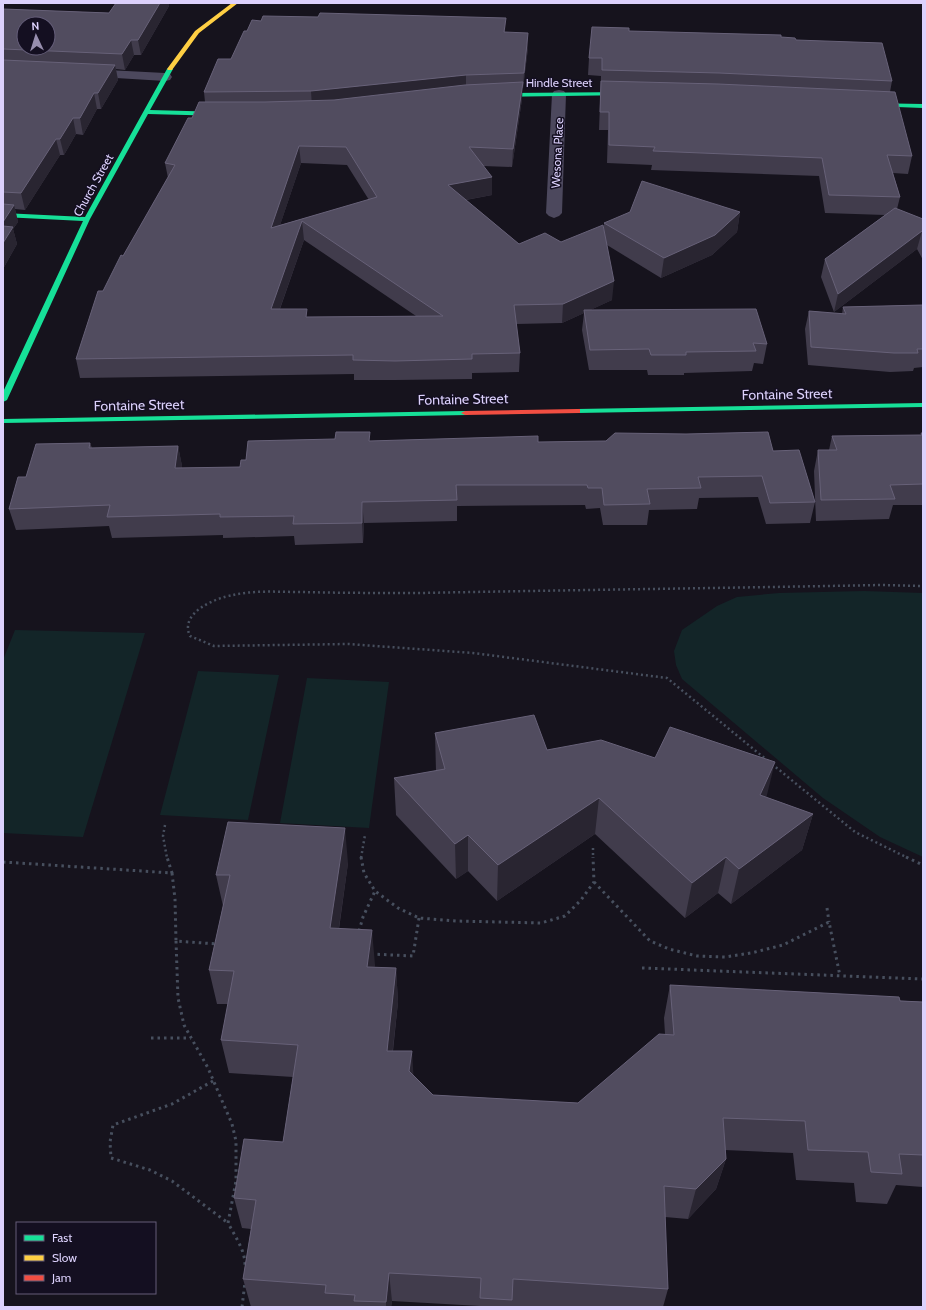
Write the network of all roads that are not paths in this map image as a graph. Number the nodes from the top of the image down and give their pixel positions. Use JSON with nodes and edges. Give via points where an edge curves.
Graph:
{"nodes":[{"id":1,"x":235,"y":3,"type":"edge"},
{"id":2,"x":74,"y":73,"type":"edge"},
{"id":3,"x":165,"y":77,"type":"junction"},
{"id":4,"x":559,"y":94,"type":"junction"},
{"id":5,"x":639,"y":95,"type":"edge"},
{"id":6,"x":484,"y":96,"type":"edge"},
{"id":7,"x":860,"y":103,"type":"edge"},
{"id":8,"x":923,"y":106,"type":"edge"},
{"id":9,"x":148,"y":112,"type":"junction"},
{"id":10,"x":235,"y":114,"type":"edge"},
{"id":11,"x":554,"y":213,"type":"dead end"},
{"id":12,"x":3,"y":215,"type":"edge"},
{"id":13,"x":87,"y":219,"type":"junction"},
{"id":14,"x":3,"y":400,"type":"edge"},
{"id":15,"x":923,"y":405,"type":"edge"},
{"id":16,"x":3,"y":421,"type":"edge"}],
"edges":[{"from":1,"to":3,"type":"street","name":"Church Street","via":[[197,32]]},
{"from":2,"to":3,"type":"street"},
{"from":3,"to":9,"type":"street","name":"Church Street"},
{"from":4,"to":5,"type":"street","name":"Hindle Street"},
{"from":4,"to":6,"type":"street","name":"Hindle Street"},
{"from":4,"to":11,"type":"street","name":"Wesona Place"},
{"from":7,"to":8,"type":"street"},
{"from":9,"to":10,"type":"street"},
{"from":9,"to":13,"type":"street","name":"Church Street"},
{"from":12,"to":13,"type":"street"},
{"from":13,"to":14,"type":"street","name":"Church Street"},
{"from":15,"to":16,"type":"street","name":"Fontaine Street"}]}
